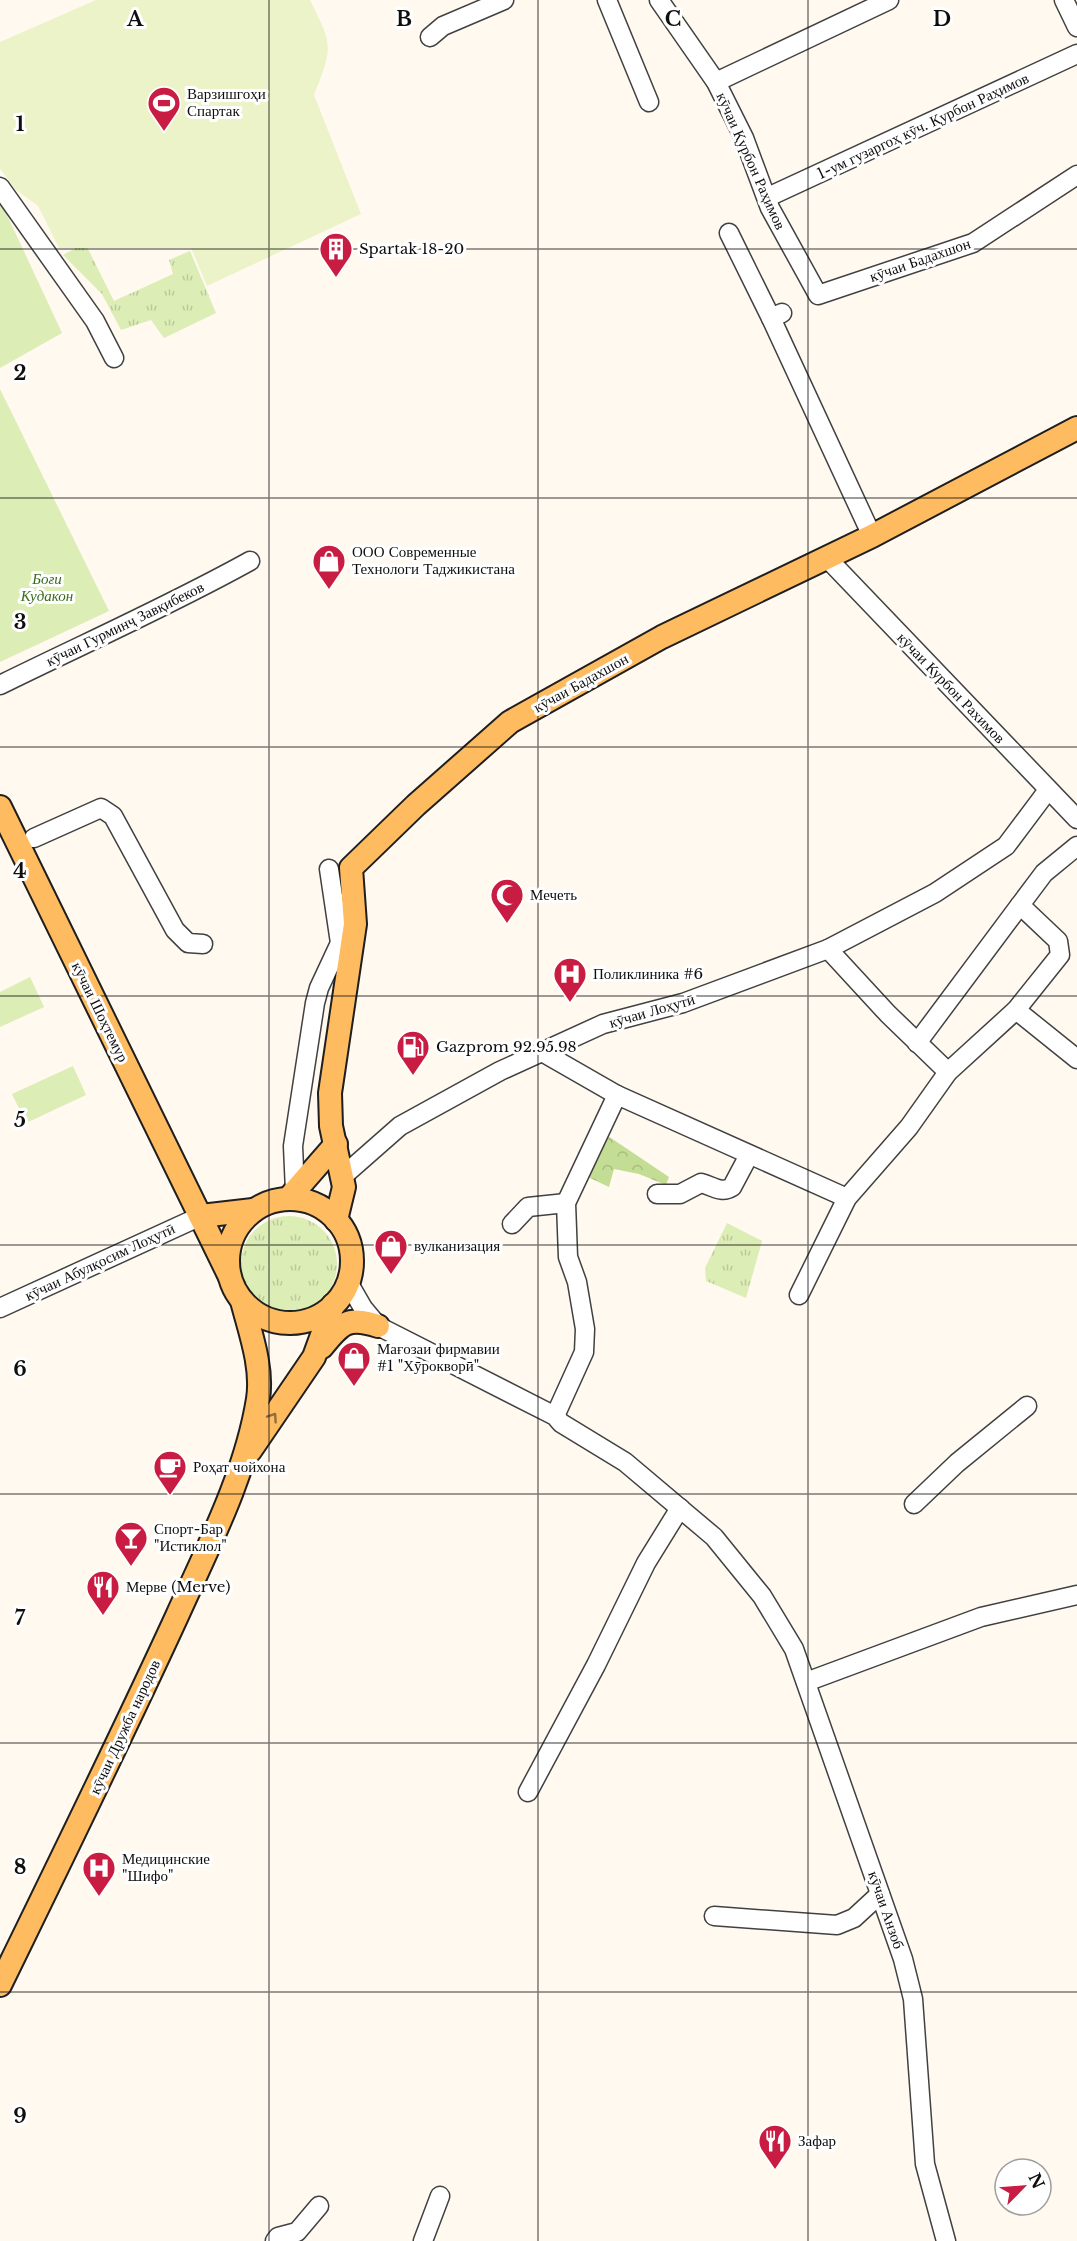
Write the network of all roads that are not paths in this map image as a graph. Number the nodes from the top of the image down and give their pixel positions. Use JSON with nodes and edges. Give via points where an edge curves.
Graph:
{"nodes":[{"id":1,"x":504,"y":0,"type":"edge"},
{"id":2,"x":607,"y":0,"type":"edge"},
{"id":3,"x":659,"y":0,"type":"edge"},
{"id":4,"x":889,"y":0,"type":"edge"},
{"id":5,"x":1064,"y":0,"type":"edge"},
{"id":6,"x":1077,"y":27,"type":"edge"},
{"id":7,"x":430,"y":37,"type":"dead end"},
{"id":8,"x":1077,"y":54,"type":"edge"},
{"id":9,"x":716,"y":82,"type":"junction"},
{"id":10,"x":649,"y":102,"type":"dead end"},
{"id":11,"x":1077,"y":175,"type":"edge"},
{"id":12,"x":0,"y":187,"type":"edge"},
{"id":13,"x":768,"y":197,"type":"junction"},
{"id":14,"x":729,"y":233,"type":"dead end"},
{"id":15,"x":818,"y":295,"type":"joint"},
{"id":16,"x":114,"y":358,"type":"dead end"},
{"id":17,"x":1077,"y":428,"type":"edge"},
{"id":18,"x":872,"y":536,"type":"junction"},
{"id":19,"x":826,"y":557,"type":"junction"},
{"id":20,"x":250,"y":561,"type":"dead end"},
{"id":21,"x":0,"y":685,"type":"edge"},
{"id":22,"x":1047,"y":790,"type":"junction"},
{"id":23,"x":0,"y":807,"type":"edge"},
{"id":24,"x":1077,"y":819,"type":"edge"},
{"id":25,"x":34,"y":838,"type":"dead end"},
{"id":26,"x":1077,"y":846,"type":"edge"},
{"id":27,"x":329,"y":869,"type":"dead end"},
{"id":28,"x":1020,"y":905,"type":"junction"},
{"id":29,"x":203,"y":944,"type":"dead end"},
{"id":30,"x":828,"y":948,"type":"junction"},
{"id":31,"x":1017,"y":1010,"type":"junction"},
{"id":32,"x":917,"y":1043,"type":"junction"},
{"id":33,"x":542,"y":1052,"type":"junction"},
{"id":34,"x":1077,"y":1059,"type":"edge"},
{"id":35,"x":948,"y":1072,"type":"junction"},
{"id":36,"x":617,"y":1095,"type":"junction"},
{"id":37,"x":334,"y":1135,"type":"junction"},
{"id":38,"x":749,"y":1155,"type":"junction"},
{"id":39,"x":342,"y":1177,"type":"junction"},
{"id":40,"x":657,"y":1194,"type":"dead end"},
{"id":41,"x":292,"y":1195,"type":"junction"},
{"id":42,"x":847,"y":1198,"type":"junction"},
{"id":43,"x":566,"y":1203,"type":"junction"},
{"id":44,"x":253,"y":1210,"type":"junction"},
{"id":45,"x":201,"y":1216,"type":"junction"},
{"id":46,"x":336,"y":1220,"type":"junction"},
{"id":47,"x":512,"y":1224,"type":"dead end"},
{"id":48,"x":229,"y":1275,"type":"junction"},
{"id":49,"x":348,"y":1282,"type":"junction"},
{"id":50,"x":799,"y":1295,"type":"dead end"},
{"id":51,"x":242,"y":1301,"type":"junction"},
{"id":52,"x":333,"y":1305,"type":"junction"},
{"id":53,"x":0,"y":1308,"type":"edge"},
{"id":54,"x":378,"y":1326,"type":"junction"},
{"id":55,"x":314,"y":1357,"type":"junction"},
{"id":56,"x":1028,"y":1406,"type":"dead end"},
{"id":57,"x":555,"y":1416,"type":"junction"},
{"id":58,"x":241,"y":1465,"type":"junction"},
{"id":59,"x":914,"y":1504,"type":"dead end"},
{"id":60,"x":680,"y":1508,"type":"junction"},
{"id":61,"x":1077,"y":1595,"type":"edge"},
{"id":62,"x":806,"y":1682,"type":"junction"},
{"id":63,"x":528,"y":1792,"type":"dead end"},
{"id":64,"x":880,"y":1894,"type":"junction"},
{"id":65,"x":714,"y":1916,"type":"dead end"},
{"id":66,"x":0,"y":1985,"type":"edge"},
{"id":67,"x":440,"y":2196,"type":"dead end"},
{"id":68,"x":320,"y":2206,"type":"dead end"},
{"id":69,"x":275,"y":2241,"type":"edge"},
{"id":70,"x":423,"y":2241,"type":"edge"},
{"id":71,"x":946,"y":2241,"type":"edge"}],
"edges":[{"from":1,"to":7,"type":"street","via":[[443,26]]},
{"from":2,"to":10,"type":"street"},
{"from":3,"to":9,"type":"street","name":"кӯчаи Қурбон Раҳимов"},
{"from":4,"to":9,"type":"street"},
{"from":5,"to":6,"type":"street"},
{"from":8,"to":13,"type":"street","name":"1-ум гузаргоҳ кӯч. Қурбон Раҳимов"},
{"from":9,"to":13,"type":"street","name":"кӯчаи Қурбон Раҳимов"},
{"from":11,"to":15,"type":"street","name":"кӯчаи Бадахшон","via":[[973,243]]},
{"from":12,"to":16,"type":"street","via":[[95,321]]},
{"from":13,"to":15,"type":"street","name":"кӯчаи Қурбон Раҳимов"},
{"from":14,"to":18,"type":"street","via":[[777,315]]},
{"from":17,"to":18,"type":"main road","name":"кӯчаи Бадахшон"},
{"from":18,"to":19,"type":"main road","name":"кӯчаи Бадахшон"},
{"from":19,"to":22,"type":"street","name":"кӯчаи Курбон Рахимов"},
{"from":19,"to":37,"type":"main road","name":"кӯчаи Бадахшон","via":[[663,637],[510,722],[351,868],[355,924],[332,1068]]},
{"from":20,"to":21,"type":"street","name":"кӯчаи Гурминҷ Завқибеков","via":[[187,596]]},
{"from":22,"to":24,"type":"street","name":"кӯчаи Курбон Рахимов"},
{"from":22,"to":30,"type":"street","name":"кӯчаи Лоҳутӣ","via":[[1006,846],[935,893]]},
{"from":23,"to":45,"type":"main road","name":"кӯчаи Шоҳтемур"},
{"from":25,"to":29,"type":"street","via":[[106,809],[175,930],[188,943]]},
{"from":26,"to":28,"type":"street","via":[[1044,873]]},
{"from":27,"to":41,"type":"street","via":[[340,944],[315,1003],[293,1146]]},
{"from":28,"to":31,"type":"street","via":[[1062,949]]},
{"from":28,"to":32,"type":"street"},
{"from":30,"to":32,"type":"street"},
{"from":30,"to":33,"type":"street","name":"кӯчаи Лоҳутӣ","via":[[683,1003],[603,1024]]},
{"from":31,"to":34,"type":"street"},
{"from":31,"to":35,"type":"street"},
{"from":32,"to":35,"type":"street"},
{"from":33,"to":36,"type":"street"},
{"from":33,"to":39,"type":"street","name":"кӯчаи Лоҳутӣ","via":[[399,1126]]},
{"from":35,"to":42,"type":"street","via":[[909,1127]]},
{"from":36,"to":38,"type":"street"},
{"from":36,"to":43,"type":"street"},
{"from":37,"to":39,"type":"main road","name":"кӯчаи Бадахшон"},
{"from":37,"to":41,"type":"main road"},
{"from":38,"to":40,"type":"street","via":[[727,1190],[701,1183],[680,1194]]},
{"from":38,"to":42,"type":"street"},
{"from":39,"to":46,"type":"main road","name":"кӯчаи Бадахшон","via":[[344,1187]]},
{"from":41,"to":44,"type":"main road"},
{"from":41,"to":46,"type":"main road","via":[[314,1204]]},
{"from":42,"to":50,"type":"street"},
{"from":43,"to":47,"type":"street","via":[[528,1208]]},
{"from":43,"to":57,"type":"street","via":[[568,1257],[577,1282],[585,1329],[584,1352]]},
{"from":44,"to":45,"type":"main road"},
{"from":44,"to":48,"type":"main road","via":[[231,1239]]},
{"from":45,"to":48,"type":"main road","name":"кӯчаи Шоҳтемур"},
{"from":45,"to":53,"type":"street","name":"кӯчаи Абулқосим Лоҳутӣ"},
{"from":46,"to":49,"type":"main road","via":[[351,1249]]},
{"from":48,"to":51,"type":"main road"},
{"from":49,"to":52,"type":"main road"},
{"from":49,"to":54,"type":"street"},
{"from":51,"to":52,"type":"main road","via":[[262,1317],[287,1323],[312,1319]]},
{"from":51,"to":58,"type":"main road","via":[[258,1370],[258,1398]]},
{"from":52,"to":55,"type":"main road"},
{"from":54,"to":55,"type":"main road","via":[[360,1320],[349,1322],[336,1329]]},
{"from":54,"to":57,"type":"street","name":"кӯчаи Анзоб"},
{"from":58,"to":55,"type":"main road","one_way":true},
{"from":56,"to":59,"type":"street","via":[[957,1463]]},
{"from":57,"to":60,"type":"street","name":"кӯчаи Анзоб","via":[[624,1462]]},
{"from":58,"to":66,"type":"main road","name":"кӯчаи Дружба народов","via":[[128,1723]]},
{"from":60,"to":62,"type":"street","name":"кӯчаи Анзоб","via":[[714,1537],[762,1596],[794,1649]]},
{"from":60,"to":63,"type":"street","via":[[646,1563]]},
{"from":61,"to":62,"type":"street","via":[[981,1617]]},
{"from":62,"to":64,"type":"street","name":"кӯчаи Анзоб"},
{"from":64,"to":65,"type":"street","via":[[854,1918],[837,1925]]},
{"from":64,"to":71,"type":"street","name":"кӯчаи Анзоб","via":[[913,2000],[925,2164]]},
{"from":67,"to":70,"type":"street"},
{"from":68,"to":69,"type":"street","via":[[297,2232]]}]}
